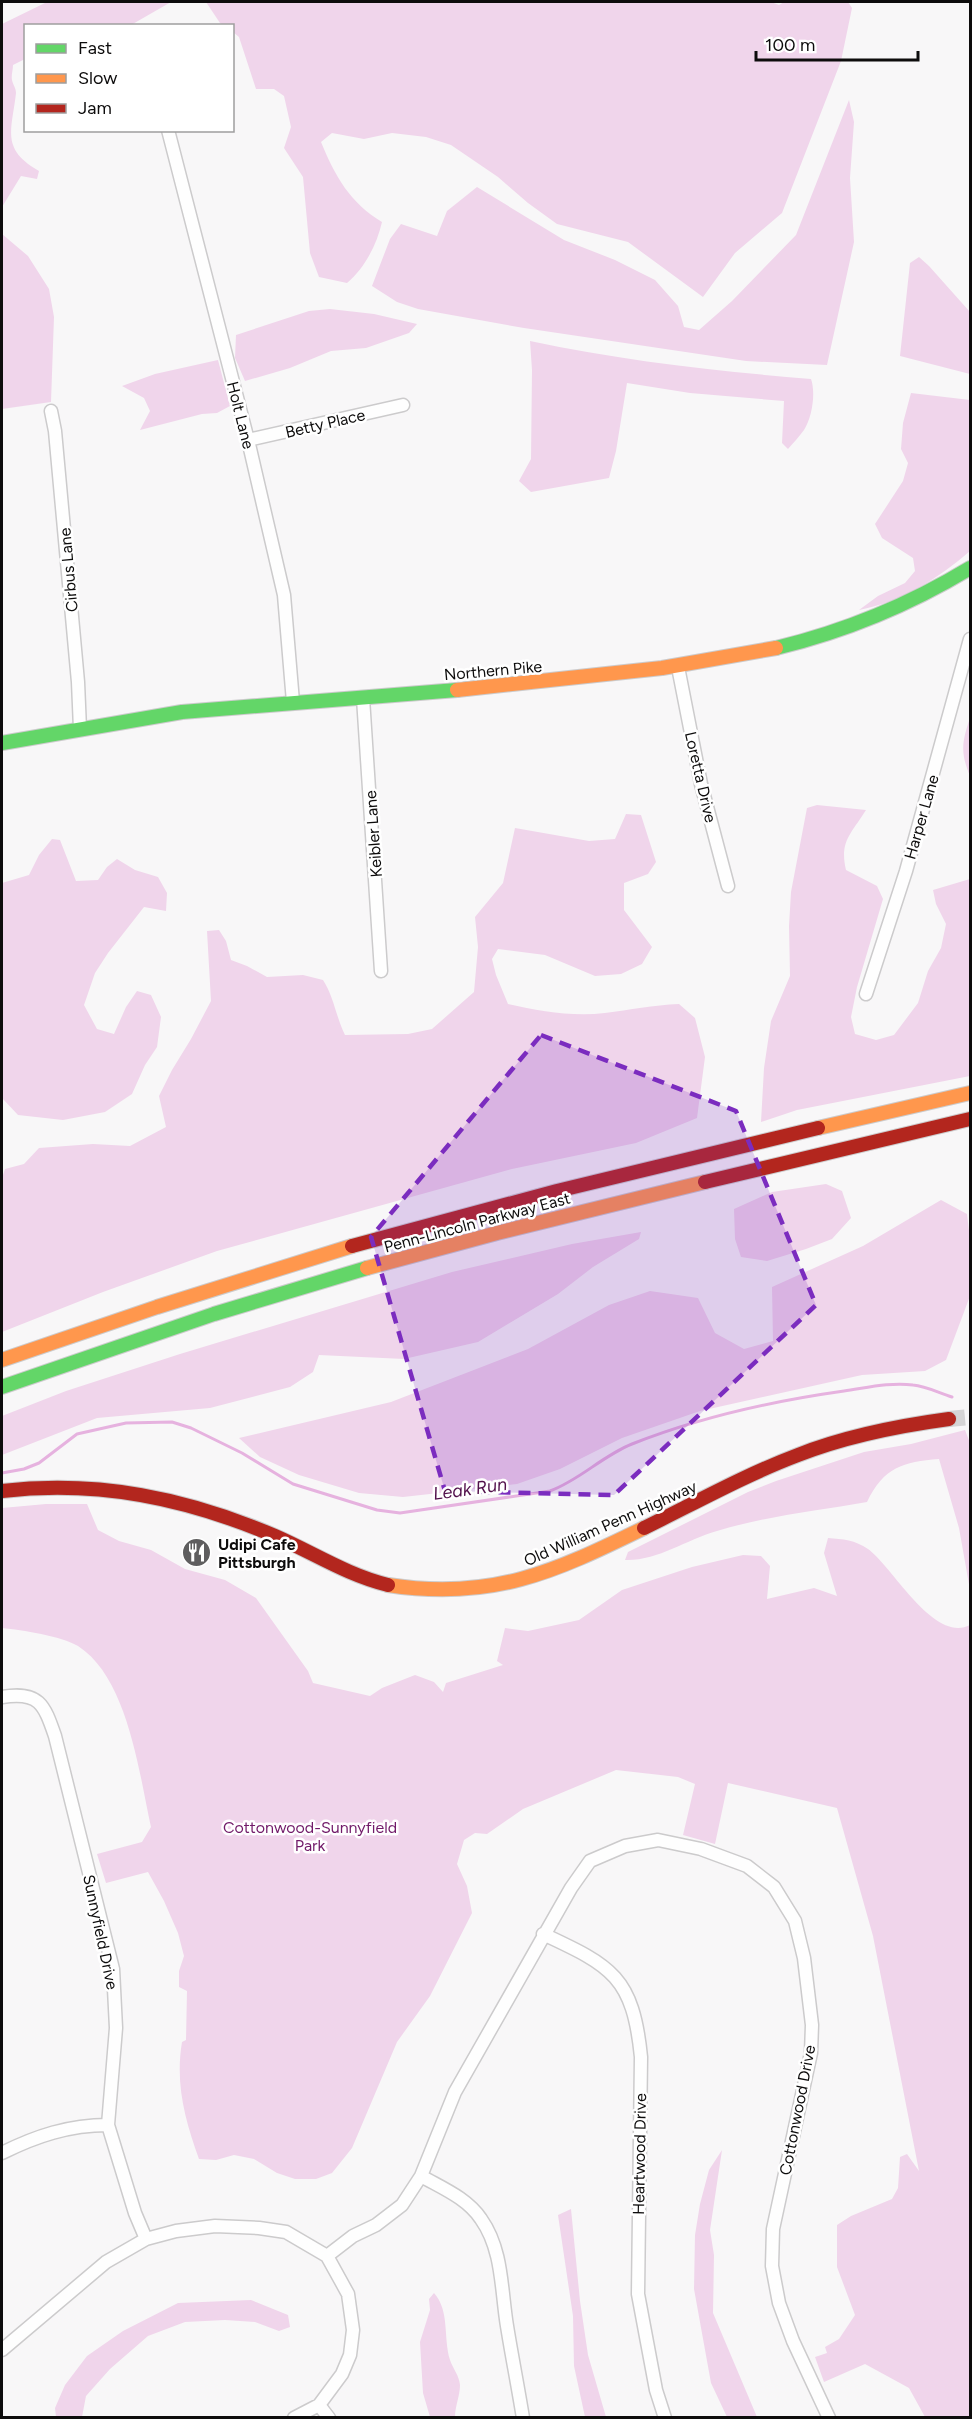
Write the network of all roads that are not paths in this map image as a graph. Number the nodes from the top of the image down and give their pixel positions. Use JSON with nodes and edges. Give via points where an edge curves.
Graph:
{"nodes":[{"id":1,"x":169,"y":132,"type":"edge"},
{"id":2,"x":403,"y":405,"type":"dead end"},
{"id":3,"x":51,"y":411,"type":"dead end"},
{"id":4,"x":248,"y":440,"type":"junction"},
{"id":5,"x":970,"y":568,"type":"edge"},
{"id":6,"x":970,"y":639,"type":"edge"},
{"id":7,"x":678,"y":667,"type":"junction"},
{"id":8,"x":363,"y":698,"type":"junction"},
{"id":9,"x":293,"y":702,"type":"junction"},
{"id":10,"x":80,"y":729,"type":"junction"},
{"id":11,"x":2,"y":743,"type":"edge"},
{"id":12,"x":728,"y":886,"type":"dead end"},
{"id":13,"x":381,"y":971,"type":"dead end"},
{"id":14,"x":866,"y":994,"type":"dead end"},
{"id":15,"x":970,"y":1093,"type":"edge"},
{"id":16,"x":970,"y":1119,"type":"edge"},
{"id":17,"x":2,"y":1360,"type":"edge"},
{"id":18,"x":2,"y":1387,"type":"edge"},
{"id":19,"x":949,"y":1419,"type":"tunnel mouth"},
{"id":20,"x":2,"y":1491,"type":"edge"},
{"id":21,"x":2,"y":1697,"type":"edge"},
{"id":22,"x":543,"y":1934,"type":"junction"},
{"id":23,"x":108,"y":2125,"type":"junction"},
{"id":24,"x":2,"y":2153,"type":"edge"},
{"id":25,"x":421,"y":2176,"type":"junction"},
{"id":26,"x":146,"y":2239,"type":"junction"},
{"id":27,"x":327,"y":2256,"type":"junction"},
{"id":28,"x":2,"y":2350,"type":"edge"},
{"id":29,"x":319,"y":2405,"type":"junction"},
{"id":30,"x":294,"y":2418,"type":"edge"},
{"id":31,"x":329,"y":2418,"type":"edge"},
{"id":32,"x":523,"y":2418,"type":"edge"},
{"id":33,"x":665,"y":2418,"type":"edge"},
{"id":34,"x":829,"y":2418,"type":"edge"}],
"edges":[{"from":1,"to":4,"type":"street","name":"Holt Lane"},
{"from":2,"to":4,"type":"street","name":"Betty Place"},
{"from":3,"to":10,"type":"street","name":"Cirbus Lane"},
{"from":4,"to":9,"type":"street","name":"Holt Lane","via":[[284,595]]},
{"from":5,"to":7,"type":"main road","name":"Northern Pike","via":[[903,608],[869,620],[758,652]]},
{"from":6,"to":14,"type":"street","name":"Harper Lane","via":[[906,871]]},
{"from":7,"to":8,"type":"main road","name":"Northern Pike"},
{"from":7,"to":12,"type":"street","name":"Loretta Drive","via":[[700,784]]},
{"from":8,"to":9,"type":"main road","name":"Northern Pike"},
{"from":8,"to":13,"type":"street","name":"Keibler Lane"},
{"from":9,"to":10,"type":"main road","name":"Northern Pike","via":[[206,709]]},
{"from":10,"to":11,"type":"main road","name":"Northern Pike"},
{"from":15,"to":17,"type":"main road","name":"Penn-Lincoln Parkway East","via":[[399,1233],[194,1295]]},
{"from":16,"to":18,"type":"main road","name":"Penn-Lincoln Parkway East","via":[[417,1254],[201,1319]]},
{"from":19,"to":20,"type":"main road","name":"Old William Penn Highway","via":[[868,1432],[820,1446],[563,1566],[518,1582],[479,1588],[402,1587],[361,1577],[279,1537],[173,1499],[74,1488]]},
{"from":21,"to":23,"type":"street","name":"Sunnyfield Drive","via":[[27,1695],[47,1711],[83,1849],[114,1978],[116,2028]]},
{"from":22,"to":25,"type":"street","name":"Cottonwood Drive","via":[[455,2092]]},
{"from":22,"to":33,"type":"street","name":"Heartwood Drive","via":[[590,1956],[617,1978],[632,2003],[641,2057],[638,2294]]},
{"from":22,"to":34,"type":"street","name":"Cottonwood Drive","via":[[590,1861],[625,1846],[658,1840],[701,1849],[747,1866],[774,1887],[795,1922],[809,1987],[811,2054],[773,2229],[772,2266],[779,2303],[793,2341]]},
{"from":23,"to":24,"type":"street","via":[[47,2133]]},
{"from":23,"to":26,"type":"street","name":"Sunnyfield Drive"},
{"from":25,"to":27,"type":"street","name":"Cottonwood Drive","via":[[402,2205]]},
{"from":25,"to":32,"type":"street","via":[[465,2201],[481,2218],[490,2236],[498,2258]]},
{"from":26,"to":27,"type":"street","via":[[215,2226],[259,2228],[286,2232]]},
{"from":26,"to":28,"type":"street","via":[[106,2262]]},
{"from":27,"to":29,"type":"street","via":[[348,2294],[353,2330],[350,2355],[342,2374]]},
{"from":29,"to":30,"type":"street"},
{"from":29,"to":31,"type":"street"}]}
